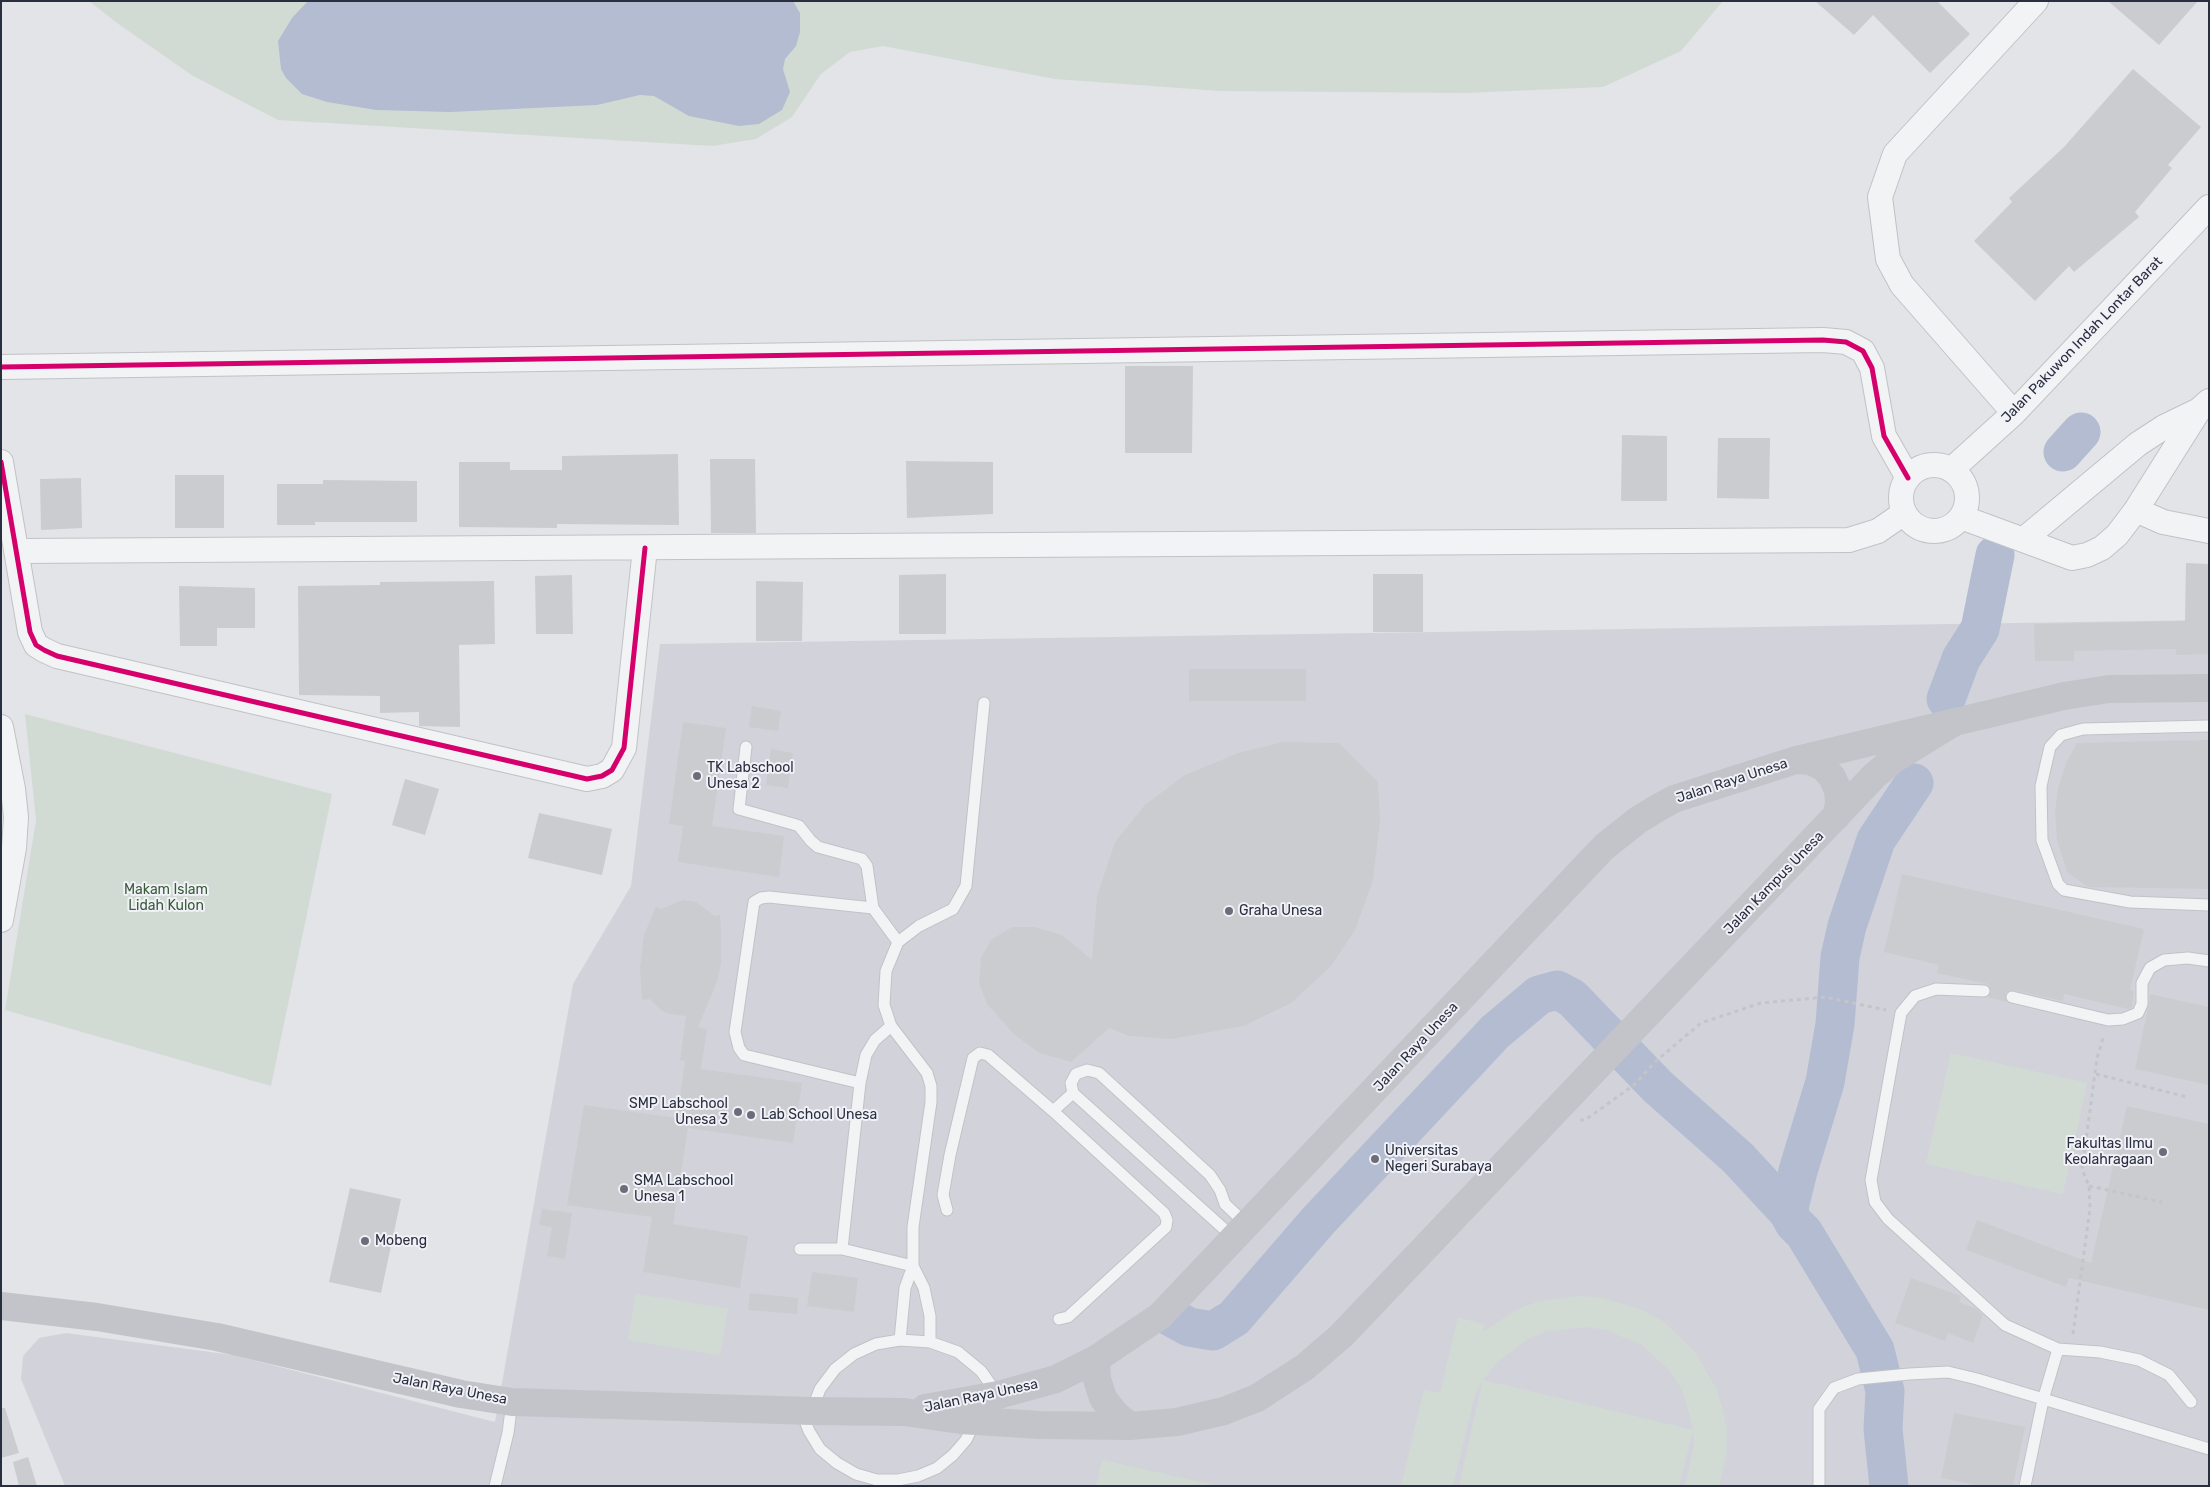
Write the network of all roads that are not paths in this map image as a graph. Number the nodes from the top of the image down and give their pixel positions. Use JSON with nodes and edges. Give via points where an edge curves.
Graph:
{"nodes":[{"id":1,"x":2036,"y":1,"type":"edge"},
{"id":2,"x":2209,"y":206,"type":"edge"},
{"id":3,"x":1,"y":367,"type":"edge"},
{"id":4,"x":2204,"y":405,"type":"edge"},
{"id":5,"x":2014,"y":413,"type":"junction"},
{"id":6,"x":1,"y":462,"type":"edge"},
{"id":7,"x":1951,"y":470,"type":"junction"},
{"id":8,"x":1908,"y":478,"type":"junction"},
{"id":9,"x":2136,"y":510,"type":"junction"},
{"id":10,"x":1904,"y":513,"type":"junction"},
{"id":11,"x":1961,"y":517,"type":"junction"},
{"id":12,"x":2209,"y":531,"type":"edge"},
{"id":13,"x":2023,"y":540,"type":"junction"},
{"id":14,"x":645,"y":548,"type":"junction"},
{"id":15,"x":18,"y":551,"type":"junction"},
{"id":16,"x":2209,"y":688,"type":"edge"},
{"id":17,"x":984,"y":703,"type":"dead end"},
{"id":18,"x":1953,"y":723,"type":"junction"},
{"id":19,"x":2209,"y":726,"type":"edge"},
{"id":20,"x":1,"y":727,"type":"edge"},
{"id":21,"x":746,"y":747,"type":"dead end"},
{"id":22,"x":1796,"y":760,"type":"junction"},
{"id":23,"x":1836,"y":817,"type":"junction"},
{"id":24,"x":2209,"y":905,"type":"edge"},
{"id":25,"x":873,"y":908,"type":"junction"},
{"id":26,"x":1,"y":920,"type":"edge"},
{"id":27,"x":898,"y":942,"type":"junction"},
{"id":28,"x":2209,"y":961,"type":"edge"},
{"id":29,"x":1984,"y":991,"type":"dead end"},
{"id":30,"x":2012,"y":997,"type":"dead end"},
{"id":31,"x":891,"y":1026,"type":"junction"},
{"id":32,"x":1607,"y":1058,"type":"joint"},
{"id":33,"x":860,"y":1083,"type":"junction"},
{"id":34,"x":1073,"y":1093,"type":"junction"},
{"id":35,"x":1053,"y":1111,"type":"junction"},
{"id":36,"x":947,"y":1210,"type":"dead end"},
{"id":37,"x":1241,"y":1232,"type":"junction"},
{"id":38,"x":800,"y":1249,"type":"dead end"},
{"id":39,"x":842,"y":1249,"type":"junction"},
{"id":40,"x":913,"y":1266,"type":"junction"},
{"id":41,"x":2,"y":1307,"type":"edge"},
{"id":42,"x":1059,"y":1319,"type":"dead end"},
{"id":43,"x":900,"y":1340,"type":"junction"},
{"id":44,"x":930,"y":1342,"type":"junction"},
{"id":45,"x":2058,"y":1349,"type":"junction"},
{"id":46,"x":1096,"y":1359,"type":"junction"},
{"id":47,"x":998,"y":1395,"type":"junction"},
{"id":48,"x":2043,"y":1400,"type":"junction"},
{"id":49,"x":512,"y":1402,"type":"junction"},
{"id":50,"x":2192,"y":1402,"type":"dead end"},
{"id":51,"x":806,"y":1411,"type":"junction"},
{"id":52,"x":904,"y":1412,"type":"junction"},
{"id":53,"x":976,"y":1422,"type":"junction"},
{"id":54,"x":1130,"y":1426,"type":"junction"},
{"id":55,"x":2209,"y":1449,"type":"edge"},
{"id":56,"x":918,"y":1476,"type":"junction"},
{"id":57,"x":855,"y":1480,"type":"edge"},
{"id":58,"x":495,"y":1486,"type":"edge"},
{"id":59,"x":910,"y":1486,"type":"edge"},
{"id":60,"x":1819,"y":1486,"type":"edge"},
{"id":61,"x":2025,"y":1486,"type":"edge"}],
"edges":[{"from":1,"to":5,"type":"street","via":[[1895,154],[1880,197],[1888,259],[1902,285]]},
{"from":2,"to":5,"type":"street","name":"Jalan Pakuwon Indah Lontar Barat"},
{"from":3,"to":8,"type":"street","via":[[1823,340],[1846,342],[1863,351],[1872,368],[1884,436]]},
{"from":4,"to":9,"type":"street"},
{"from":4,"to":13,"type":"street","via":[[2138,444]]},
{"from":5,"to":7,"type":"street","name":"Jalan Pakuwon Indah Lontar Barat"},
{"from":6,"to":15,"type":"street"},
{"from":7,"to":8,"type":"street","via":[[1928,466]]},
{"from":7,"to":11,"type":"street","via":[[1960,478],[1966,493],[1966,508]]},
{"from":8,"to":10,"type":"street","via":[[1901,495]]},
{"from":9,"to":12,"type":"street","via":[[2163,522]]},
{"from":9,"to":13,"type":"street","via":[[2102,548],[2087,555],[2072,558]]},
{"from":10,"to":11,"type":"street","via":[[1927,531],[1946,529]]},
{"from":10,"to":14,"type":"street","via":[[1878,531],[1849,540]]},
{"from":11,"to":13,"type":"street"},
{"from":14,"to":15,"type":"street"},
{"from":14,"to":15,"type":"street","via":[[624,748],[612,770],[587,779],[44,650],[36,645],[30,632]]},
{"from":16,"to":18,"type":"main road","name":"Jalan Raya Unesa","via":[[2100,691],[2064,696]]},
{"from":17,"to":27,"type":"lane","via":[[966,886],[953,909],[919,926]]},
{"from":18,"to":22,"type":"main road","name":"Jalan Raya Unesa"},
{"from":18,"to":23,"type":"main road","name":"Jalan Kampus Unesa","via":[[1874,776]]},
{"from":19,"to":24,"type":"lane","via":[[2083,729],[2061,735],[2050,747],[2041,786],[2042,840],[2058,884],[2064,890],[2130,902]]},
{"from":20,"to":26,"type":"street","via":[[16,816],[14,848]]},
{"from":21,"to":25,"type":"lane","via":[[739,808],[793,824],[803,830],[813,844],[862,859],[867,866]]},
{"from":22,"to":23,"type":"main road","via":[[1810,761],[1823,767],[1832,777],[1840,804]]},
{"from":22,"to":37,"type":"main road","name":"Jalan Raya Unesa","via":[[1674,799],[1638,820],[1604,847]]},
{"from":23,"to":32,"type":"main road","name":"Jalan Kampus Unesa"},
{"from":25,"to":27,"type":"lane"},
{"from":25,"to":33,"type":"lane","via":[[769,897],[754,902],[735,1032],[738,1048],[744,1055]]},
{"from":27,"to":31,"type":"lane","via":[[886,971],[884,1005]]},
{"from":28,"to":30,"type":"lane","via":[[2188,958],[2164,960],[2150,968],[2142,983],[2142,1004],[2138,1013],[2123,1019],[2108,1020]]},
{"from":29,"to":45,"type":"lane","via":[[1936,989],[1915,996],[1901,1013],[1871,1180],[1875,1202],[1888,1219],[2005,1325]]},
{"from":31,"to":33,"type":"lane","via":[[875,1040],[866,1055]]},
{"from":31,"to":40,"type":"lane","via":[[927,1073],[931,1086],[913,1227]]},
{"from":32,"to":54,"type":"main road","name":"Jalan Raya Unesa","via":[[1341,1336],[1305,1367],[1257,1398],[1224,1411],[1177,1422]]},
{"from":33,"to":39,"type":"lane"},
{"from":34,"to":35,"type":"lane"},
{"from":34,"to":37,"type":"lane"},
{"from":34,"to":37,"type":"lane","via":[[1071,1083],[1076,1074],[1087,1070],[1099,1074],[1210,1175]]},
{"from":35,"to":36,"type":"lane","via":[[988,1055],[980,1053],[973,1058],[943,1195]]},
{"from":35,"to":42,"type":"lane","via":[[1164,1213],[1167,1220],[1166,1227],[1068,1318]]},
{"from":37,"to":46,"type":"main road","name":"Jalan Raya Unesa","via":[[1160,1316]]},
{"from":38,"to":39,"type":"lane"},
{"from":39,"to":40,"type":"lane"},
{"from":40,"to":43,"type":"lane","via":[[905,1288]]},
{"from":40,"to":44,"type":"lane","via":[[926,1297]]},
{"from":41,"to":49,"type":"main road","name":"Jalan Raya Unesa","via":[[97,1317],[217,1336],[461,1394]]},
{"from":43,"to":44,"type":"lane"},
{"from":43,"to":51,"type":"lane","via":[[876,1344],[854,1354],[841,1364]]},
{"from":44,"to":47,"type":"lane","via":[[958,1352],[981,1371]]},
{"from":45,"to":48,"type":"lane"},
{"from":45,"to":50,"type":"lane","via":[[2100,1352],[2139,1360],[2169,1375]]},
{"from":46,"to":47,"type":"main road","name":"Jalan Raya Unesa","via":[[1048,1382]]},
{"from":46,"to":54,"type":"main road","via":[[1097,1379],[1103,1398]]},
{"from":47,"to":52,"type":"main road","name":"Jalan Raya Unesa"},
{"from":48,"to":55,"type":"lane"},
{"from":48,"to":60,"type":"lane","via":[[1948,1372],[1858,1379],[1834,1388],[1820,1409]]},
{"from":48,"to":61,"type":"lane"},
{"from":49,"to":51,"type":"main road","name":"Jalan Raya Unesa"},
{"from":49,"to":58,"type":"lane"},
{"from":51,"to":52,"type":"main road","name":"Jalan Raya Unesa"},
{"from":51,"to":57,"type":"lane","via":[[808,1431],[820,1449]]},
{"from":52,"to":53,"type":"main road","name":"Jalan Raya Unesa"},
{"from":53,"to":54,"type":"main road","name":"Jalan Raya Unesa"},
{"from":53,"to":56,"type":"lane","via":[[953,1456]]},
{"from":56,"to":57,"type":"lane","via":[[898,1480]]},
{"from":56,"to":59,"type":"lane"}]}
